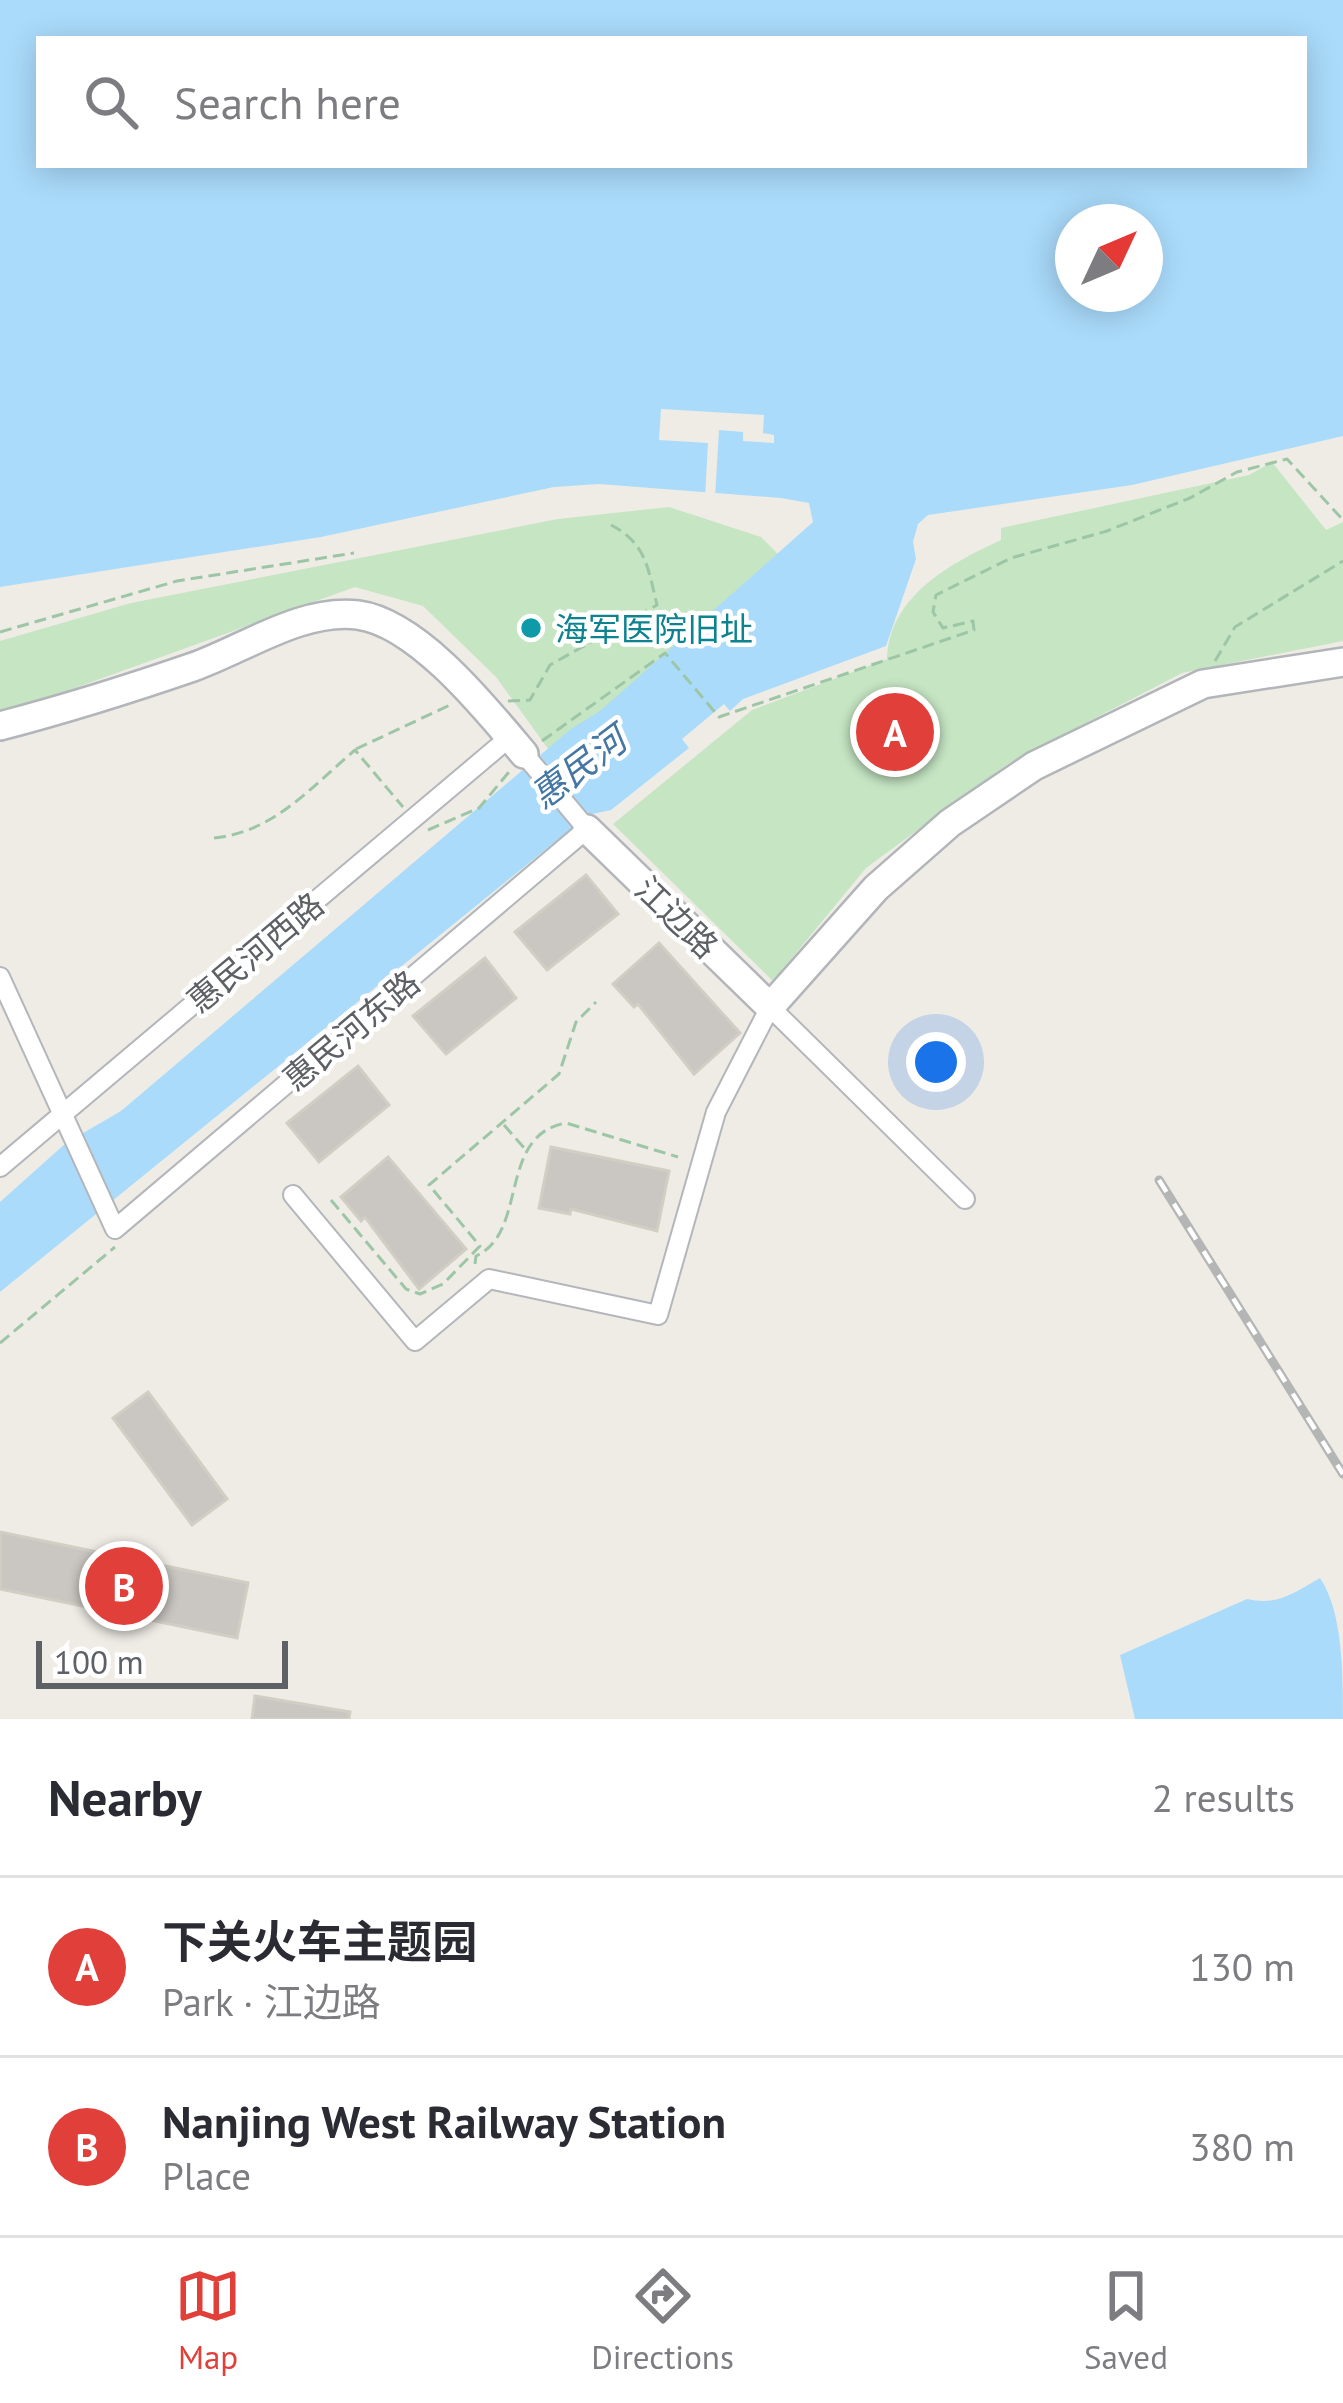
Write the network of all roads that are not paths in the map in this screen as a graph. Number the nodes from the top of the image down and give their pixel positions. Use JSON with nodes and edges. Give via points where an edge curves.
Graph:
{"nodes":[{"id":1,"x":1343,"y":662,"type":"edge"},
{"id":2,"x":0,"y":726,"type":"edge"},
{"id":3,"x":517,"y":746,"type":"junction"},
{"id":4,"x":587,"y":830,"type":"junction"},
{"id":5,"x":0,"y":977,"type":"edge"},
{"id":6,"x":770,"y":1007,"type":"junction"},
{"id":7,"x":63,"y":1119,"type":"junction"},
{"id":8,"x":0,"y":1167,"type":"edge"},
{"id":9,"x":293,"y":1195,"type":"dead end"},
{"id":10,"x":965,"y":1199,"type":"dead end"}],
"edges":[{"from":1,"to":6,"type":"street","via":[[1203,684],[1034,766],[950,823],[877,888]]},
{"from":2,"to":3,"type":"street","name":"江边路","via":[[196,666],[311,619],[358,615],[434,657]]},
{"from":3,"to":4,"type":"street","name":"江边路"},
{"from":3,"to":7,"type":"street","name":"惠民河西路","via":[[413,818]]},
{"from":4,"to":6,"type":"street","name":"江边路"},
{"from":4,"to":7,"type":"street","name":"惠民河东路","via":[[111,1224]]},
{"from":5,"to":7,"type":"street"},
{"from":6,"to":9,"type":"street","via":[[716,1112],[658,1315],[488,1280],[415,1341]]},
{"from":6,"to":10,"type":"street"},
{"from":7,"to":8,"type":"street","name":"惠民河西路"}]}
